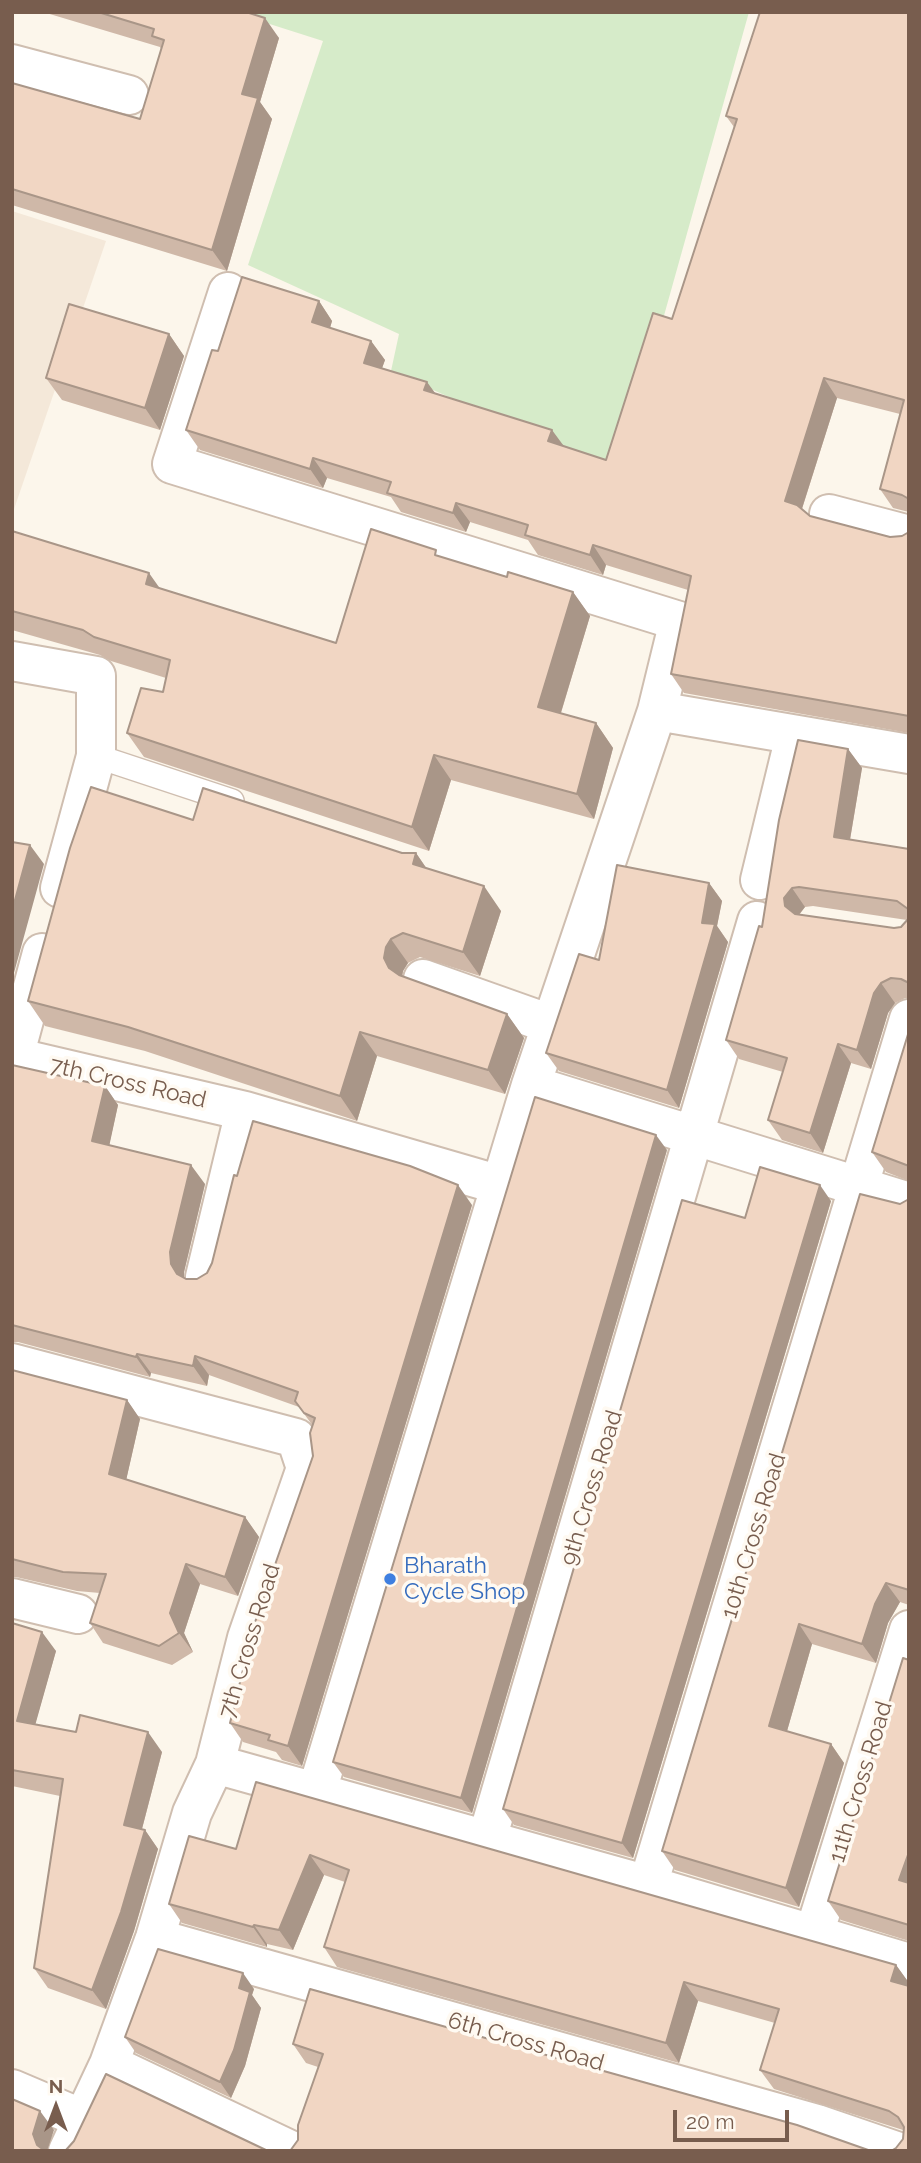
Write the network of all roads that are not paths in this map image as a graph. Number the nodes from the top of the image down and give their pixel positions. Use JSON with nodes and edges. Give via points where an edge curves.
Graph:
{"nodes":[{"id":1,"x":12,"y":64,"type":"edge"},
{"id":2,"x":129,"y":96,"type":"dead end"},
{"id":3,"x":228,"y":292,"type":"dead end"},
{"id":4,"x":829,"y":514,"type":"dead end"},
{"id":5,"x":909,"y":535,"type":"edge"},
{"id":6,"x":12,"y":661,"type":"edge"},
{"id":7,"x":657,"y":711,"type":"junction"},
{"id":8,"x":794,"y":736,"type":"junction"},
{"id":9,"x":909,"y":754,"type":"edge"},
{"id":10,"x":96,"y":756,"type":"junction"},
{"id":11,"x":253,"y":808,"type":"edge"},
{"id":12,"x":760,"y":880,"type":"dead end"},
{"id":13,"x":757,"y":921,"type":"dead end"},
{"id":14,"x":423,"y":979,"type":"dead end"},
{"id":15,"x":909,"y":1019,"type":"edge"},
{"id":16,"x":550,"y":1024,"type":"junction"},
{"id":17,"x":13,"y":1060,"type":"edge"},
{"id":18,"x":531,"y":1085,"type":"junction"},
{"id":19,"x":244,"y":1111,"type":"junction"},
{"id":20,"x":696,"y":1136,"type":"junction"},
{"id":21,"x":500,"y":1185,"type":"junction"},
{"id":22,"x":859,"y":1187,"type":"junction"},
{"id":23,"x":909,"y":1202,"type":"edge"},
{"id":24,"x":205,"y":1277,"type":"edge"},
{"id":25,"x":12,"y":1363,"type":"edge"},
{"id":26,"x":12,"y":1598,"type":"edge"},
{"id":27,"x":78,"y":1614,"type":"dead end"},
{"id":28,"x":909,"y":1630,"type":"edge"},
{"id":29,"x":215,"y":1764,"type":"junction"},
{"id":30,"x":317,"y":1791,"type":"junction"},
{"id":31,"x":487,"y":1839,"type":"junction"},
{"id":32,"x":648,"y":1885,"type":"junction"},
{"id":33,"x":814,"y":1934,"type":"junction"},
{"id":34,"x":155,"y":1938,"type":"junction"},
{"id":35,"x":909,"y":1964,"type":"edge"},
{"id":36,"x":109,"y":2064,"type":"junction"},
{"id":37,"x":12,"y":2090,"type":"edge"},
{"id":38,"x":76,"y":2135,"type":"edge"},
{"id":39,"x":292,"y":2151,"type":"edge"},
{"id":40,"x":896,"y":2151,"type":"edge"}],
"edges":[{"from":1,"to":2,"type":"street"},
{"from":3,"to":7,"type":"street","via":[[172,464],[679,621]]},
{"from":4,"to":5,"type":"street"},
{"from":6,"to":10,"type":"street","name":"7th Cross Road","via":[[96,676]]},
{"from":7,"to":8,"type":"street"},
{"from":7,"to":16,"type":"street"},
{"from":8,"to":9,"type":"street"},
{"from":8,"to":12,"type":"street"},
{"from":10,"to":11,"type":"lane"},
{"from":10,"to":17,"type":"street","name":"7th Cross Road"},
{"from":13,"to":20,"type":"street","name":"9th Cross Road"},
{"from":14,"to":16,"type":"street"},
{"from":15,"to":22,"type":"street","name":"10th Cross Road"},
{"from":16,"to":18,"type":"street"},
{"from":17,"to":19,"type":"street","name":"7th Cross Road"},
{"from":18,"to":20,"type":"street"},
{"from":18,"to":21,"type":"street"},
{"from":19,"to":21,"type":"street","name":"7th Cross Road"},
{"from":19,"to":24,"type":"street"},
{"from":20,"to":22,"type":"street"},
{"from":20,"to":31,"type":"street","name":"9th Cross Road"},
{"from":21,"to":30,"type":"street"},
{"from":22,"to":23,"type":"street"},
{"from":22,"to":32,"type":"street","name":"10th Cross Road"},
{"from":25,"to":29,"type":"street","name":"7th Cross Road","via":[[296,1438],[306,1468],[247,1638]]},
{"from":26,"to":27,"type":"street"},
{"from":28,"to":33,"type":"street","name":"11th Cross Road"},
{"from":29,"to":30,"type":"street"},
{"from":29,"to":34,"type":"street","via":[[192,1813]]},
{"from":30,"to":31,"type":"street"},
{"from":31,"to":32,"type":"street"},
{"from":32,"to":33,"type":"street"},
{"from":33,"to":35,"type":"street"},
{"from":34,"to":36,"type":"street"},
{"from":34,"to":40,"type":"street","name":"6th Cross Road","via":[[817,2124]]},
{"from":36,"to":38,"type":"street"},
{"from":36,"to":39,"type":"street"},
{"from":37,"to":38,"type":"street"}]}
